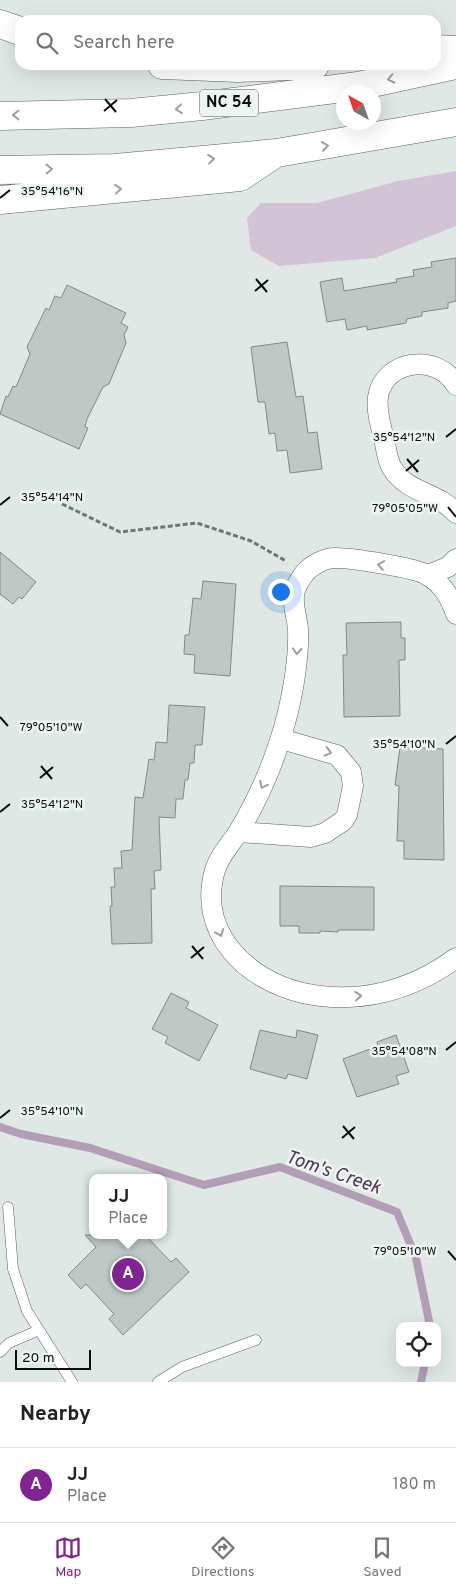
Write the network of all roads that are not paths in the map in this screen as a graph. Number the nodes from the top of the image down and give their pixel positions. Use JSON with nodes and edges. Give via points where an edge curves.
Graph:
{"nodes":[{"id":1,"x":0,"y":24,"type":"edge"},
{"id":2,"x":15,"y":29,"type":"edge"},
{"id":3,"x":441,"y":49,"type":"edge"},
{"id":4,"x":456,"y":50,"type":"edge"},
{"id":5,"x":456,"y":64,"type":"edge"},
{"id":6,"x":441,"y":67,"type":"edge"},
{"id":7,"x":429,"y":70,"type":"edge"},
{"id":8,"x":0,"y":116,"type":"edge"},
{"id":9,"x":456,"y":122,"type":"edge"},
{"id":10,"x":277,"y":153,"type":"junction"},
{"id":11,"x":0,"y":170,"type":"edge"},
{"id":12,"x":0,"y":200,"type":"edge"},
{"id":13,"x":456,"y":384,"type":"edge"},
{"id":14,"x":456,"y":513,"type":"edge"},
{"id":15,"x":456,"y":559,"type":"edge"},
{"id":16,"x":428,"y":575,"type":"junction"},
{"id":17,"x":456,"y":614,"type":"edge"},
{"id":18,"x":281,"y":739,"type":"junction"},
{"id":19,"x":239,"y":832,"type":"junction"},
{"id":20,"x":456,"y":958,"type":"edge"},
{"id":21,"x":8,"y":1207,"type":"dead end"},
{"id":22,"x":39,"y":1330,"type":"junction"},
{"id":23,"x":256,"y":1340,"type":"dead end"},
{"id":24,"x":0,"y":1352,"type":"edge"},
{"id":25,"x":72,"y":1382,"type":"edge"},
{"id":26,"x":158,"y":1382,"type":"edge"}],
"edges":[{"from":1,"to":2,"type":"highway"},
{"from":3,"to":4,"type":"highway"},
{"from":5,"to":6,"type":"highway","number":"NC 54","one_way":true},
{"from":7,"to":8,"type":"highway","number":"NC 54","one_way":true,"via":[[358,86],[212,105],[131,113]]},
{"from":10,"to":9,"type":"highway","one_way":true},
{"from":11,"to":10,"type":"highway","one_way":true,"via":[[115,168]]},
{"from":12,"to":10,"type":"highway","one_way":true,"via":[[240,177]]},
{"from":13,"to":14,"type":"street","via":[[444,370],[417,363],[391,374],[380,389],[378,398],[378,412],[391,467],[403,482],[419,492],[442,499]]},
{"from":15,"to":16,"type":"street","via":[[448,567]]},
{"from":16,"to":17,"type":"street","via":[[444,588]]},
{"from":16,"to":18,"type":"street","one_way":true,"via":[[336,557],[319,562],[305,572],[294,593],[293,608],[298,628],[296,663]]},
{"from":18,"to":19,"type":"street","one_way":true,"via":[[266,780]]},
{"from":18,"to":19,"type":"street","one_way":true,"via":[[337,754],[351,772],[354,786],[347,815],[325,833],[311,837]]},
{"from":19,"to":20,"type":"street","one_way":true,"via":[[220,858],[215,872],[213,911],[220,936],[230,952],[258,975],[290,990],[345,998],[381,994],[409,986]]},
{"from":21,"to":22,"type":"lane","via":[[13,1269],[27,1311]]},
{"from":22,"to":24,"type":"lane","via":[[9,1343]]},
{"from":22,"to":25,"type":"lane"},
{"from":23,"to":26,"type":"lane","via":[[182,1367]]}]}
